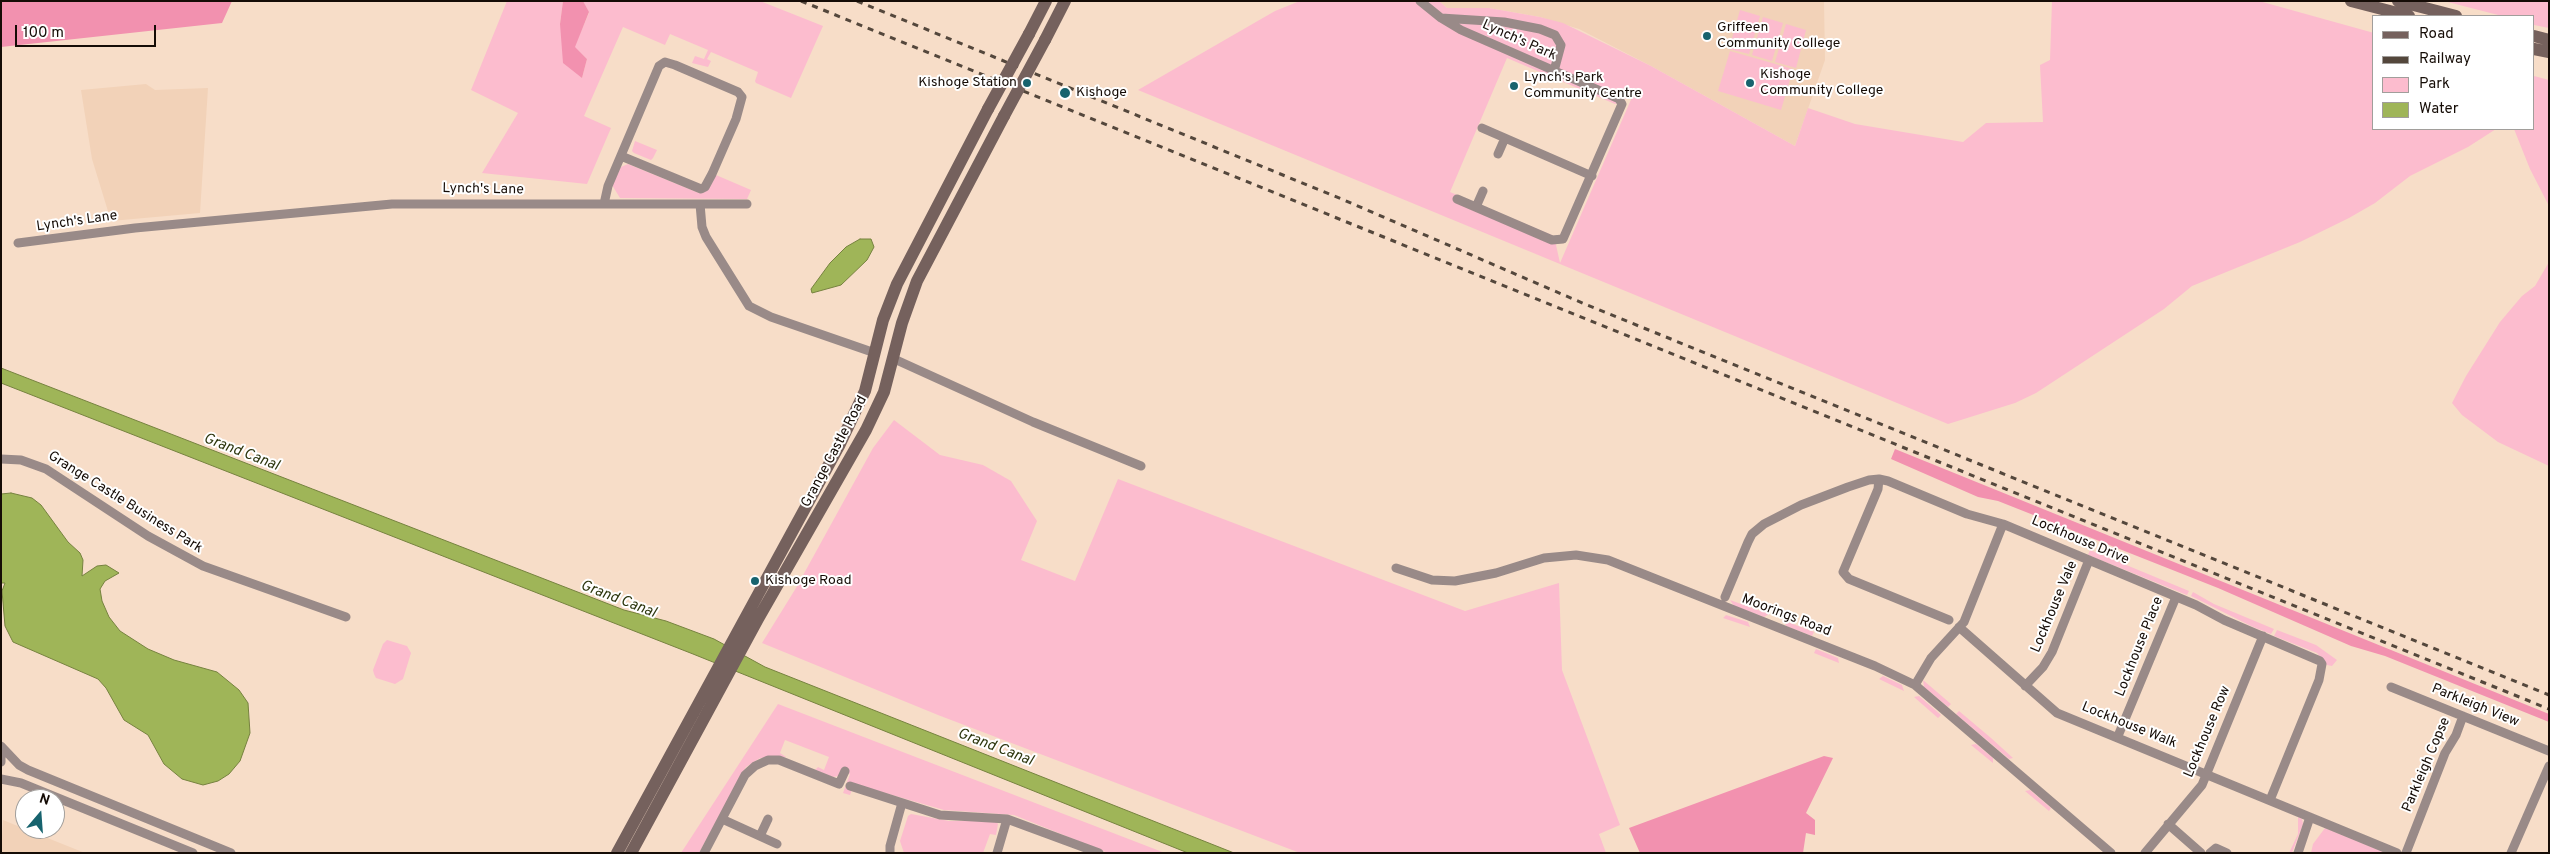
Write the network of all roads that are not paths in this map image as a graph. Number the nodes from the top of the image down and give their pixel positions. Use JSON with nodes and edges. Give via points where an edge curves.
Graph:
{"nodes":[{"id":1,"x":1046,"y":1,"type":"edge"},
{"id":2,"x":1065,"y":1,"type":"edge"},
{"id":3,"x":1420,"y":1,"type":"edge"},
{"id":4,"x":2351,"y":1,"type":"edge"},
{"id":5,"x":2398,"y":1,"type":"edge"},
{"id":6,"x":2405,"y":15,"type":"edge"},
{"id":7,"x":2452,"y":15,"type":"edge"},
{"id":8,"x":1441,"y":18,"type":"junction"},
{"id":9,"x":2535,"y":36,"type":"edge"},
{"id":10,"x":2549,"y":40,"type":"edge"},
{"id":11,"x":2535,"y":48,"type":"edge"},
{"id":12,"x":2549,"y":52,"type":"edge"},
{"id":13,"x":1554,"y":71,"type":"junction"},
{"id":14,"x":1482,"y":128,"type":"dead end"},
{"id":15,"x":1505,"y":138,"type":"junction"},
{"id":16,"x":1498,"y":154,"type":"dead end"},
{"id":17,"x":621,"y":156,"type":"junction"},
{"id":18,"x":1592,"y":176,"type":"junction"},
{"id":19,"x":1482,"y":190,"type":"dead end"},
{"id":20,"x":1457,"y":199,"type":"dead end"},
{"id":21,"x":604,"y":204,"type":"junction"},
{"id":22,"x":700,"y":204,"type":"junction"},
{"id":23,"x":747,"y":204,"type":"dead end"},
{"id":24,"x":1476,"y":207,"type":"junction"},
{"id":25,"x":18,"y":244,"type":"dead end"},
{"id":26,"x":874,"y":353,"type":"junction"},
{"id":27,"x":892,"y":358,"type":"junction"},
{"id":28,"x":1,"y":459,"type":"edge"},
{"id":29,"x":1141,"y":466,"type":"dead end"},
{"id":30,"x":1879,"y":479,"type":"junction"},
{"id":31,"x":2003,"y":524,"type":"junction"},
{"id":32,"x":2089,"y":560,"type":"junction"},
{"id":33,"x":1396,"y":568,"type":"dead end"},
{"id":34,"x":2176,"y":596,"type":"junction"},
{"id":35,"x":1724,"y":597,"type":"dead end"},
{"id":36,"x":346,"y":616,"type":"dead end"},
{"id":37,"x":752,"y":618,"type":"junction"},
{"id":38,"x":1949,"y":620,"type":"dead end"},
{"id":39,"x":1959,"y":627,"type":"junction"},
{"id":40,"x":2263,"y":636,"type":"junction"},
{"id":41,"x":1915,"y":686,"type":"junction"},
{"id":42,"x":2025,"y":686,"type":"junction"},
{"id":43,"x":2391,"y":687,"type":"dead end"},
{"id":44,"x":710,"y":694,"type":"junction"},
{"id":45,"x":2463,"y":716,"type":"junction"},
{"id":46,"x":2118,"y":736,"type":"junction"},
{"id":47,"x":1,"y":748,"type":"edge"},
{"id":48,"x":2549,"y":751,"type":"edge"},
{"id":49,"x":1,"y":762,"type":"edge"},
{"id":50,"x":2549,"y":766,"type":"edge"},
{"id":51,"x":845,"y":771,"type":"dead end"},
{"id":52,"x":2208,"y":774,"type":"junction"},
{"id":53,"x":1,"y":779,"type":"edge"},
{"id":54,"x":850,"y":786,"type":"dead end"},
{"id":55,"x":2270,"y":800,"type":"junction"},
{"id":56,"x":902,"y":803,"type":"junction"},
{"id":57,"x":2310,"y":817,"type":"junction"},
{"id":58,"x":722,"y":819,"type":"junction"},
{"id":59,"x":768,"y":819,"type":"dead end"},
{"id":60,"x":1007,"y":819,"type":"junction"},
{"id":61,"x":2168,"y":824,"type":"junction"},
{"id":62,"x":760,"y":836,"type":"junction"},
{"id":63,"x":777,"y":844,"type":"dead end"},
{"id":64,"x":193,"y":853,"type":"edge"},
{"id":65,"x":231,"y":853,"type":"edge"},
{"id":66,"x":617,"y":853,"type":"edge"},
{"id":67,"x":631,"y":853,"type":"edge"},
{"id":68,"x":704,"y":853,"type":"edge"},
{"id":69,"x":890,"y":853,"type":"edge"},
{"id":70,"x":997,"y":853,"type":"edge"},
{"id":71,"x":1100,"y":853,"type":"edge"},
{"id":72,"x":2111,"y":853,"type":"edge"},
{"id":73,"x":2145,"y":853,"type":"edge"},
{"id":74,"x":2201,"y":853,"type":"edge"},
{"id":75,"x":2210,"y":853,"type":"edge"},
{"id":76,"x":2227,"y":853,"type":"edge"},
{"id":77,"x":2298,"y":853,"type":"edge"},
{"id":78,"x":2397,"y":853,"type":"edge"},
{"id":79,"x":2406,"y":853,"type":"edge"},
{"id":80,"x":2511,"y":853,"type":"edge"}],
"edges":[{"from":1,"to":26,"type":"main road","name":"Grange Castle Road","bridge":true,"via":[[897,284]]},
{"from":2,"to":27,"type":"main road","name":"Grange Castle Road","bridge":true,"via":[[917,281]]},
{"from":3,"to":8,"type":"street","name":"Lynch's Park"},
{"from":4,"to":6,"type":"main road"},
{"from":5,"to":7,"type":"main road"},
{"from":8,"to":13,"type":"street","name":"Lynch's Park"},
{"from":8,"to":13,"type":"street","via":[[1504,22],[1555,35],[1561,45]]},
{"from":9,"to":10,"type":"main road"},
{"from":11,"to":12,"type":"main road"},
{"from":13,"to":18,"type":"street","name":"Lynch's Park","via":[[1618,99],[1622,104]]},
{"from":14,"to":15,"type":"street"},
{"from":15,"to":16,"type":"street"},
{"from":15,"to":18,"type":"street"},
{"from":17,"to":17,"type":"street","via":[[659,66],[665,62],[742,96],[736,119],[712,174],[701,189]]},
{"from":17,"to":21,"type":"street"},
{"from":18,"to":24,"type":"street","name":"Lynch's Park","via":[[1566,234],[1558,241]]},
{"from":19,"to":24,"type":"street"},
{"from":20,"to":24,"type":"street","name":"Lynch's Park"},
{"from":21,"to":22,"type":"street","name":"Lynch's Lane"},
{"from":21,"to":25,"type":"street","name":"Lynch's Lane","via":[[392,204],[135,228]]},
{"from":22,"to":23,"type":"street","name":"Lynch's Lane"},
{"from":22,"to":26,"type":"street","via":[[706,237],[749,306],[771,317]]},
{"from":26,"to":37,"type":"main road","name":"Grange Castle Road","via":[[865,390]]},
{"from":27,"to":29,"type":"street","via":[[1065,436]]},
{"from":27,"to":37,"type":"main road","name":"Grange Castle Road","via":[[884,392],[869,424]]},
{"from":28,"to":36,"type":"street","name":"Grange Castle Business Park","via":[[21,460],[46,469],[148,536],[203,566]]},
{"from":30,"to":31,"type":"street","name":"Lockhouse Drive","via":[[1967,514]]},
{"from":30,"to":35,"type":"street","via":[[1862,482],[1801,505],[1764,524],[1752,534]]},
{"from":30,"to":38,"type":"street","via":[[1878,489],[1843,572],[1849,579]]},
{"from":31,"to":32,"type":"street","name":"Lockhouse Drive"},
{"from":31,"to":39,"type":"street","via":[[1967,615]]},
{"from":32,"to":34,"type":"street","name":"Lockhouse Drive"},
{"from":32,"to":42,"type":"street","name":"Lockhouse Vale","via":[[2052,652]]},
{"from":33,"to":41,"type":"street","name":"Moorings Road","via":[[1432,580],[1455,581],[1496,573],[1544,558],[1576,555],[1608,560],[1875,666]]},
{"from":34,"to":40,"type":"street","name":"Lockhouse Drive"},
{"from":34,"to":46,"type":"street","name":"Lockhouse Place"},
{"from":37,"to":44,"type":"main road","name":"Grange Castle Road"},
{"from":39,"to":41,"type":"street","via":[[1931,658]]},
{"from":39,"to":42,"type":"street","name":"Lockhouse Walk"},
{"from":40,"to":52,"type":"street","name":"Lockhouse Row"},
{"from":40,"to":55,"type":"street","name":"Lockhouse Drive","via":[[2320,660],[2322,664],[2320,680]]},
{"from":41,"to":72,"type":"street","name":"Moorings Road"},
{"from":42,"to":46,"type":"street","name":"Lockhouse Walk","via":[[2057,712]]},
{"from":43,"to":45,"type":"street","name":"Parkleigh View"},
{"from":44,"to":66,"type":"main road","name":"Grange Castle Road"},
{"from":44,"to":67,"type":"main road","name":"Grange Castle Road"},
{"from":45,"to":48,"type":"street","name":"Parkleigh View"},
{"from":45,"to":79,"type":"street","name":"Parkleigh Copse"},
{"from":46,"to":52,"type":"street","name":"Lockhouse Walk"},
{"from":47,"to":49,"type":"street"},
{"from":47,"to":65,"type":"street","via":[[28,770]]},
{"from":50,"to":80,"type":"street"},
{"from":51,"to":58,"type":"street","via":[[839,784],[779,760],[762,763],[745,775]]},
{"from":52,"to":55,"type":"street","name":"Lockhouse Walk"},
{"from":52,"to":61,"type":"street","name":"Lockhouse Row"},
{"from":53,"to":64,"type":"street","via":[[21,783]]},
{"from":54,"to":56,"type":"street"},
{"from":55,"to":57,"type":"street","name":"Lockhouse Walk"},
{"from":56,"to":60,"type":"street","via":[[940,814]]},
{"from":56,"to":69,"type":"street"},
{"from":57,"to":77,"type":"street"},
{"from":57,"to":78,"type":"street","name":"Lockhouse Walk"},
{"from":58,"to":62,"type":"street"},
{"from":58,"to":68,"type":"street"},
{"from":59,"to":62,"type":"street"},
{"from":60,"to":70,"type":"street"},
{"from":60,"to":71,"type":"street"},
{"from":61,"to":73,"type":"street","name":"Lockhouse Row"},
{"from":61,"to":74,"type":"street"},
{"from":62,"to":63,"type":"street"},
{"from":75,"to":76,"type":"street","via":[[2216,848]]}]}
